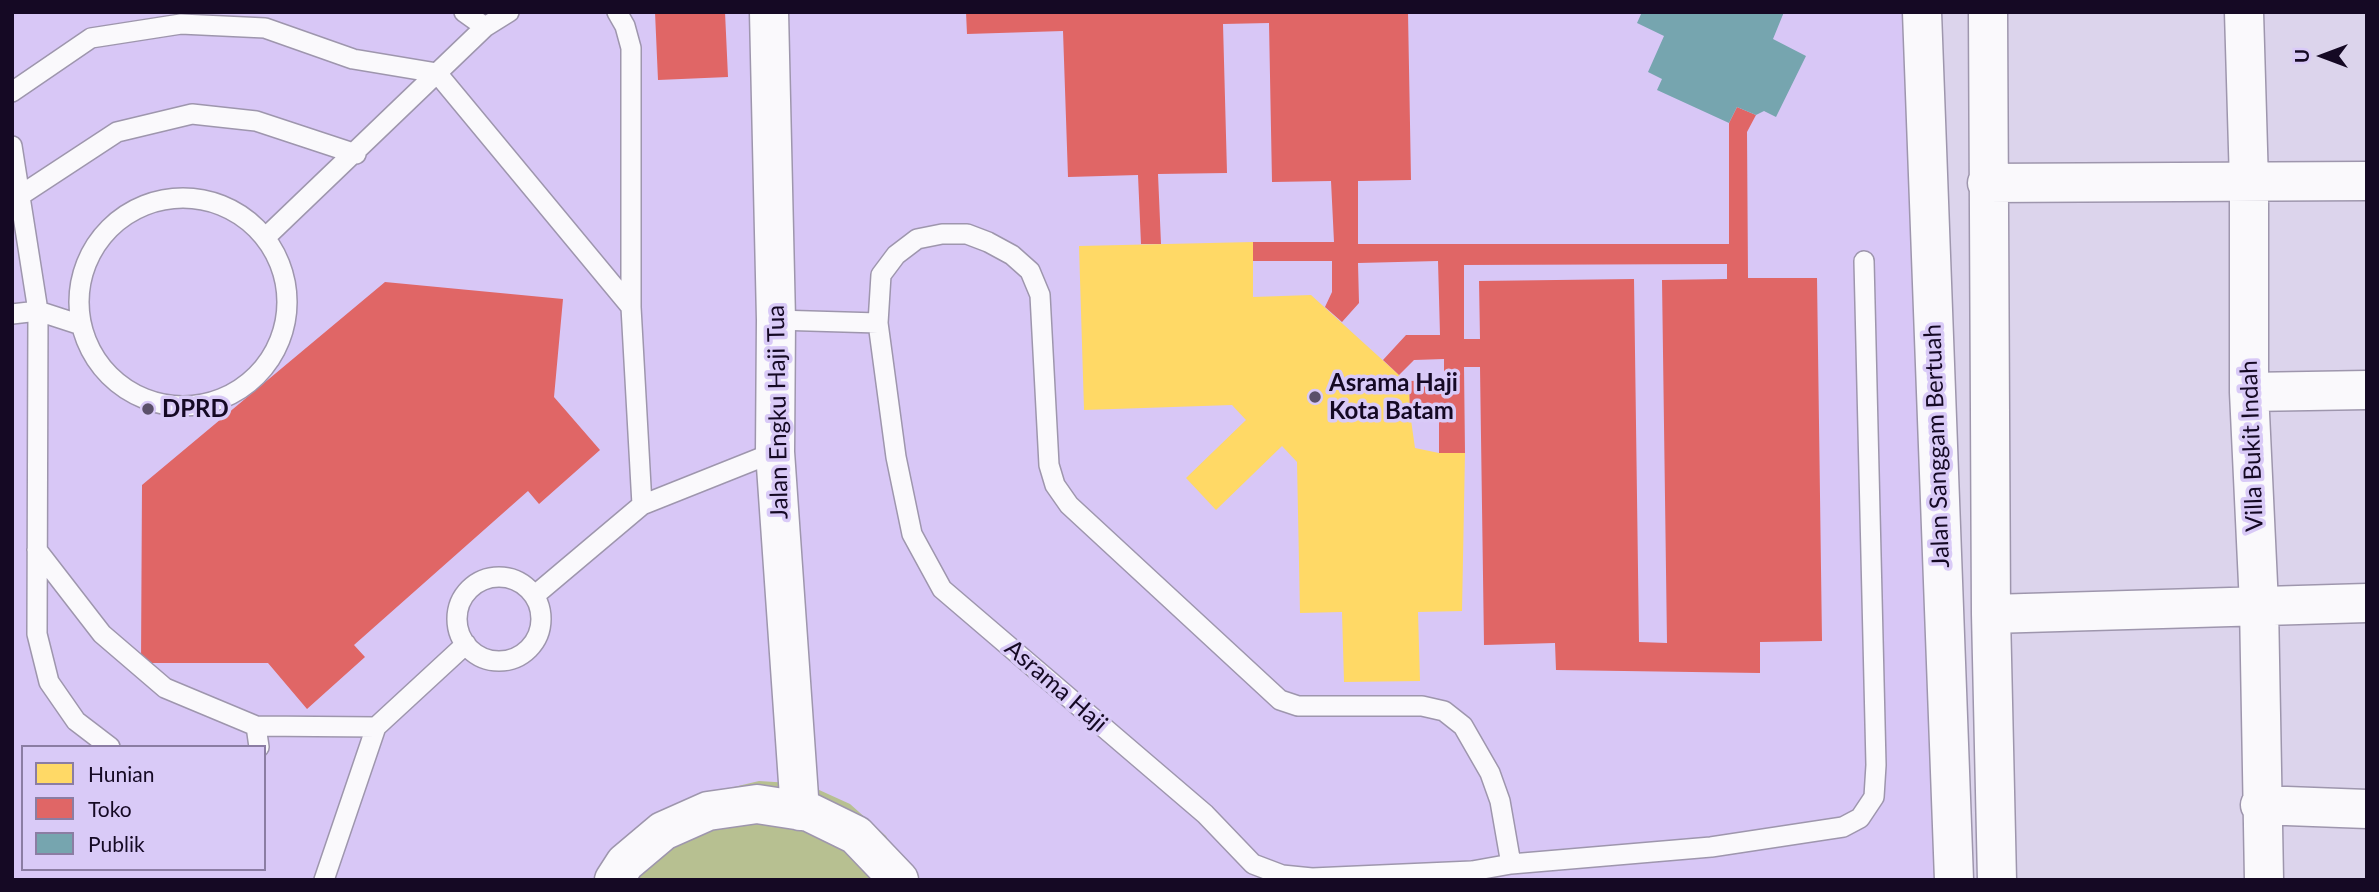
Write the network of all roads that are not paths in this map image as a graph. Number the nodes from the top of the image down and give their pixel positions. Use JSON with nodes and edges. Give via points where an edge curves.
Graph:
{"nodes":[{"id":1,"x":464,"y":12,"type":"edge"},
{"id":2,"x":509,"y":12,"type":"edge"},
{"id":3,"x":617,"y":12,"type":"edge"},
{"id":4,"x":769,"y":12,"type":"edge"},
{"id":5,"x":1922,"y":12,"type":"edge"},
{"id":6,"x":1988,"y":12,"type":"edge"},
{"id":7,"x":2244,"y":12,"type":"edge"},
{"id":8,"x":485,"y":27,"type":"junction"},
{"id":9,"x":437,"y":73,"type":"junction"},
{"id":10,"x":12,"y":92,"type":"edge"},
{"id":11,"x":12,"y":146,"type":"edge"},
{"id":12,"x":356,"y":154,"type":"junction"},
{"id":13,"x":2367,"y":181,"type":"edge"},
{"id":14,"x":1987,"y":183,"type":"junction"},
{"id":15,"x":2249,"y":183,"type":"junction"},
{"id":16,"x":21,"y":195,"type":"junction"},
{"id":17,"x":266,"y":237,"type":"junction"},
{"id":18,"x":1864,"y":261,"type":"dead end"},
{"id":19,"x":631,"y":307,"type":"junction"},
{"id":20,"x":38,"y":311,"type":"junction"},
{"id":21,"x":12,"y":314,"type":"edge"},
{"id":22,"x":776,"y":320,"type":"junction"},
{"id":23,"x":878,"y":323,"type":"junction"},
{"id":24,"x":81,"y":325,"type":"junction"},
{"id":25,"x":2367,"y":390,"type":"edge"},
{"id":26,"x":2249,"y":392,"type":"junction"},
{"id":27,"x":775,"y":452,"type":"junction"},
{"id":28,"x":642,"y":505,"type":"junction"},
{"id":29,"x":37,"y":550,"type":"junction"},
{"id":30,"x":534,"y":596,"type":"junction"},
{"id":31,"x":2367,"y":603,"type":"edge"},
{"id":32,"x":2259,"y":605,"type":"junction"},
{"id":33,"x":1991,"y":614,"type":"junction"},
{"id":34,"x":466,"y":644,"type":"junction"},
{"id":35,"x":256,"y":726,"type":"junction"},
{"id":36,"x":376,"y":726,"type":"junction"},
{"id":37,"x":107,"y":745,"type":"edge"},
{"id":38,"x":259,"y":745,"type":"edge"},
{"id":39,"x":2260,"y":805,"type":"junction"},
{"id":40,"x":2367,"y":809,"type":"edge"},
{"id":41,"x":800,"y":811,"type":"junction"},
{"id":42,"x":1511,"y":864,"type":"junction"},
{"id":43,"x":1473,"y":875,"type":"edge"},
{"id":44,"x":1371,"y":877,"type":"edge"},
{"id":45,"x":324,"y":880,"type":"edge"},
{"id":46,"x":614,"y":880,"type":"edge"},
{"id":47,"x":899,"y":880,"type":"edge"},
{"id":48,"x":1954,"y":880,"type":"edge"},
{"id":49,"x":1997,"y":880,"type":"edge"},
{"id":50,"x":2264,"y":880,"type":"edge"}],
"edges":[{"from":1,"to":8,"type":"lane"},
{"from":2,"to":8,"type":"lane"},
{"from":3,"to":19,"type":"lane","via":[[631,48]]},
{"from":4,"to":22,"type":"street","name":"Jalan Engku Haji Tua"},
{"from":5,"to":48,"type":"street","name":"Jalan Sanggam Bertuah"},
{"from":6,"to":14,"type":"street"},
{"from":7,"to":15,"type":"street","name":"Villa Bukit Indah"},
{"from":8,"to":9,"type":"lane"},
{"from":9,"to":10,"type":"lane","via":[[353,59],[265,28],[181,24],[91,38]]},
{"from":9,"to":12,"type":"lane"},
{"from":9,"to":19,"type":"lane"},
{"from":11,"to":16,"type":"lane"},
{"from":12,"to":16,"type":"lane","via":[[256,121],[192,114],[117,132]]},
{"from":12,"to":17,"type":"lane"},
{"from":13,"to":15,"type":"street"},
{"from":14,"to":15,"type":"street"},
{"from":14,"to":33,"type":"street"},
{"from":15,"to":26,"type":"street","name":"Villa Bukit Indah"},
{"from":16,"to":20,"type":"lane"},
{"from":17,"to":24,"type":"lane","via":[[241,215],[209,200],[174,197],[139,207],[110,226],[89,255],[79,290]]},
{"from":17,"to":24,"type":"lane","via":[[282,267],[288,300],[284,333],[269,364],[245,388],[215,403],[181,408],[160,404],[118,384],[94,358]]},
{"from":18,"to":42,"type":"lane","name":"Asrama Haji","via":[[1874,797],[1860,818],[1843,827],[1711,847]]},
{"from":19,"to":28,"type":"lane"},
{"from":20,"to":21,"type":"lane"},
{"from":20,"to":24,"type":"lane"},
{"from":20,"to":29,"type":"lane"},
{"from":22,"to":23,"type":"lane"},
{"from":22,"to":27,"type":"street","name":"Jalan Engku Haji Tua"},
{"from":23,"to":42,"type":"lane","name":"Asrama Haji","via":[[881,275],[895,255],[918,239],[967,234],[1012,255],[1030,271],[1040,295],[1049,466],[1069,505],[1280,700],[1298,706],[1422,706],[1444,711],[1463,726],[1490,772]]},
{"from":23,"to":44,"type":"lane","name":"Asrama Haji","via":[[896,457],[912,534],[942,589],[1205,814],[1253,864],[1282,875]]},
{"from":25,"to":26,"type":"street"},
{"from":26,"to":32,"type":"street","name":"Villa Bukit Indah"},
{"from":27,"to":28,"type":"lane"},
{"from":27,"to":41,"type":"street","name":"Jalan Engku Haji Tua"},
{"from":28,"to":30,"type":"lane"},
{"from":29,"to":35,"type":"lane","via":[[102,634],[132,663],[165,688]]},
{"from":29,"to":37,"type":"lane","via":[[37,634],[49,682],[76,720]]},
{"from":30,"to":34,"type":"lane","via":[[539,608],[538,634],[522,654],[496,661],[482,658]]},
{"from":30,"to":34,"type":"lane","via":[[514,579],[486,578],[474,585],[457,609],[457,624]]},
{"from":31,"to":32,"type":"street"},
{"from":32,"to":33,"type":"street"},
{"from":32,"to":39,"type":"street","name":"Villa Bukit Indah"},
{"from":33,"to":49,"type":"street"},
{"from":34,"to":36,"type":"lane"},
{"from":35,"to":36,"type":"lane"},
{"from":35,"to":38,"type":"lane"},
{"from":36,"to":45,"type":"lane"},
{"from":39,"to":40,"type":"street"},
{"from":39,"to":50,"type":"street","name":"Villa Bukit Indah"},
{"from":41,"to":46,"type":"street","via":[[757,804],[708,811],[663,831],[625,863]]},
{"from":41,"to":47,"type":"street","via":[[856,835]]},
{"from":42,"to":43,"type":"lane","name":"Asrama Haji"},
{"from":43,"to":44,"type":"lane","name":"Asrama Haji"}]}
